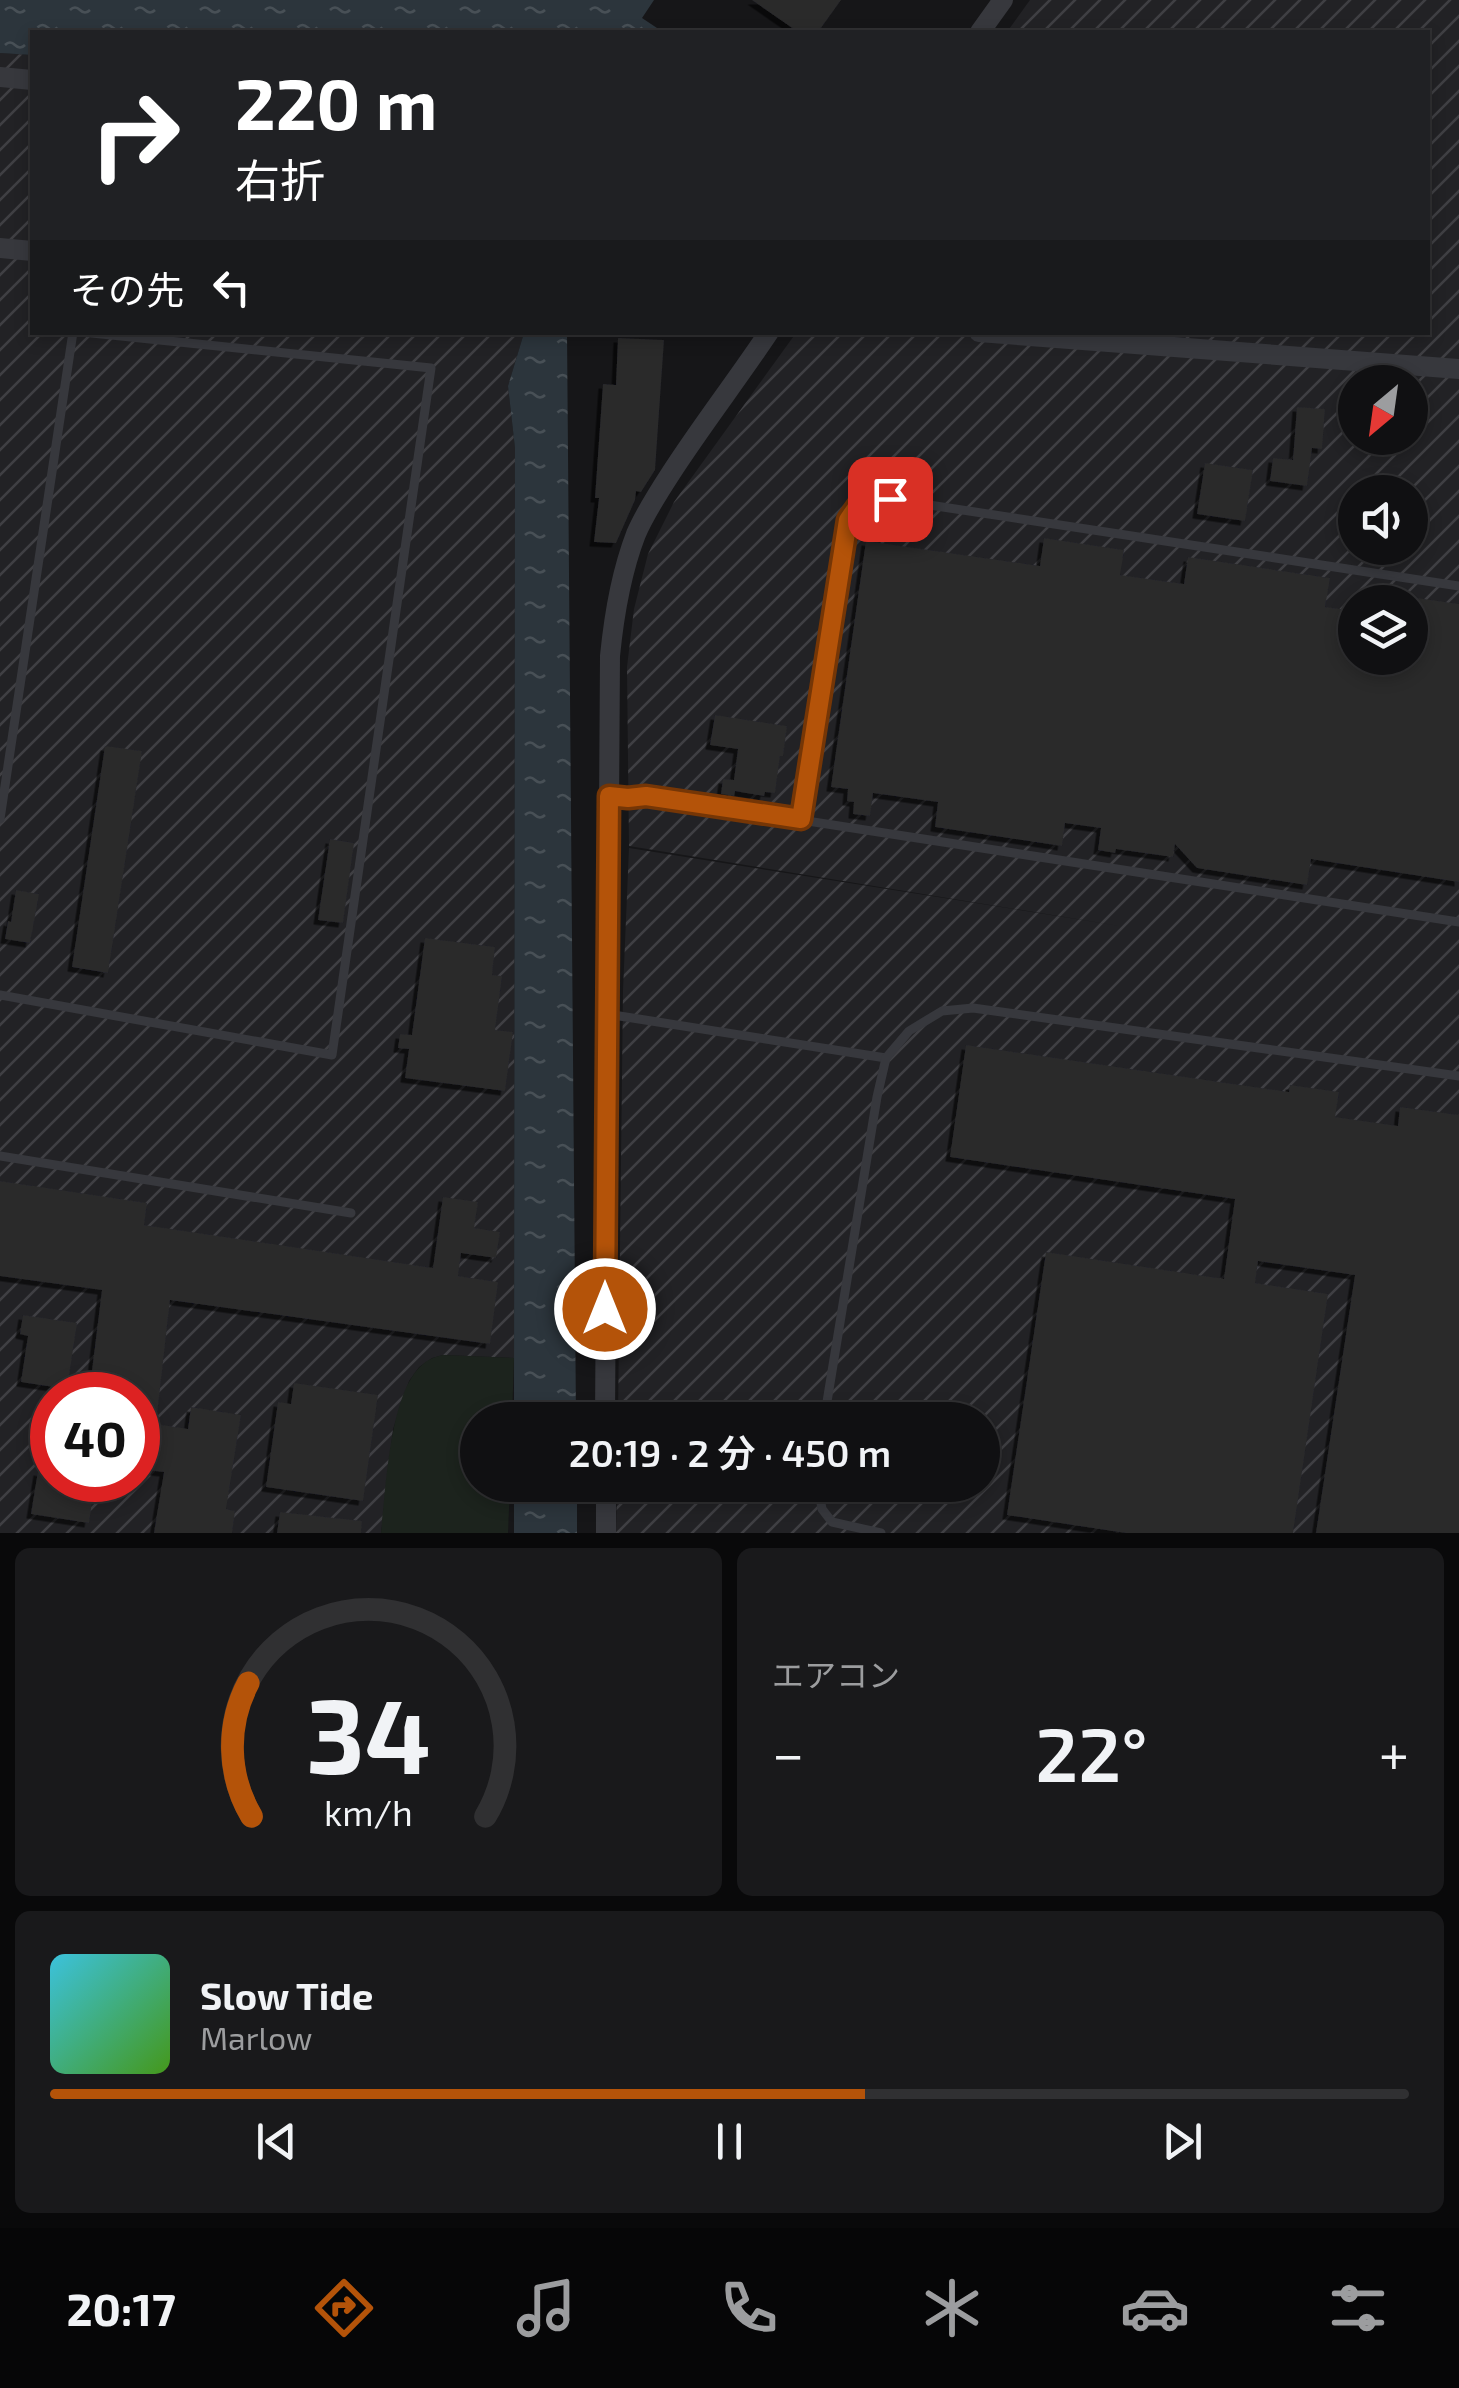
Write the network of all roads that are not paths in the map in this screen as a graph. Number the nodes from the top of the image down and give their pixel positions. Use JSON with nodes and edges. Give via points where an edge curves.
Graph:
{"nodes":[{"id":1,"x":1003,"y":0,"type":"edge"},
{"id":2,"x":981,"y":30,"type":"edge"},
{"id":3,"x":0,"y":77,"type":"edge"},
{"id":4,"x":30,"y":80,"type":"edge"},
{"id":5,"x":0,"y":248,"type":"edge"},
{"id":6,"x":30,"y":250,"type":"edge"},
{"id":7,"x":73,"y":335,"type":"edge"},
{"id":8,"x":111,"y":335,"type":"edge"},
{"id":9,"x":768,"y":335,"type":"edge"},
{"id":10,"x":1018,"y":335,"type":"edge"},
{"id":11,"x":1459,"y":369,"type":"edge"},
{"id":12,"x":1459,"y":586,"type":"edge"},
{"id":13,"x":609,"y":796,"type":"junction"},
{"id":14,"x":0,"y":819,"type":"edge"},
{"id":15,"x":801,"y":819,"type":"junction"},
{"id":16,"x":1459,"y":922,"type":"edge"},
{"id":17,"x":0,"y":995,"type":"edge"},
{"id":18,"x":606,"y":1014,"type":"junction"},
{"id":19,"x":886,"y":1058,"type":"junction"},
{"id":20,"x":1459,"y":1076,"type":"edge"},
{"id":21,"x":0,"y":1156,"type":"edge"},
{"id":22,"x":351,"y":1213,"type":"dead end"},
{"id":23,"x":605,"y":1402,"type":"edge"},
{"id":24,"x":827,"y":1402,"type":"edge"},
{"id":25,"x":606,"y":1502,"type":"edge"},
{"id":26,"x":821,"y":1502,"type":"edge"},
{"id":27,"x":606,"y":1533,"type":"edge"},
{"id":28,"x":881,"y":1533,"type":"edge"}],
"edges":[{"from":1,"to":2,"type":"street"},
{"from":3,"to":4,"type":"street"},
{"from":5,"to":6,"type":"street"},
{"from":7,"to":14,"type":"lane"},
{"from":8,"to":17,"type":"lane","via":[[431,368],[332,1056]]},
{"from":9,"to":13,"type":"street","via":[[683,454],[637,533],[614,616]]},
{"from":10,"to":11,"type":"street"},
{"from":12,"to":15,"type":"lane","via":[[890,499],[859,504],[848,520]]},
{"from":13,"to":15,"type":"lane"},
{"from":13,"to":18,"type":"street"},
{"from":15,"to":16,"type":"lane"},
{"from":18,"to":19,"type":"lane"},
{"from":18,"to":23,"type":"street"},
{"from":19,"to":20,"type":"lane","via":[[909,1032],[942,1011],[973,1008]]},
{"from":19,"to":24,"type":"lane"},
{"from":21,"to":22,"type":"lane"},
{"from":25,"to":27,"type":"street"},
{"from":26,"to":28,"type":"lane","via":[[832,1522]]}]}
